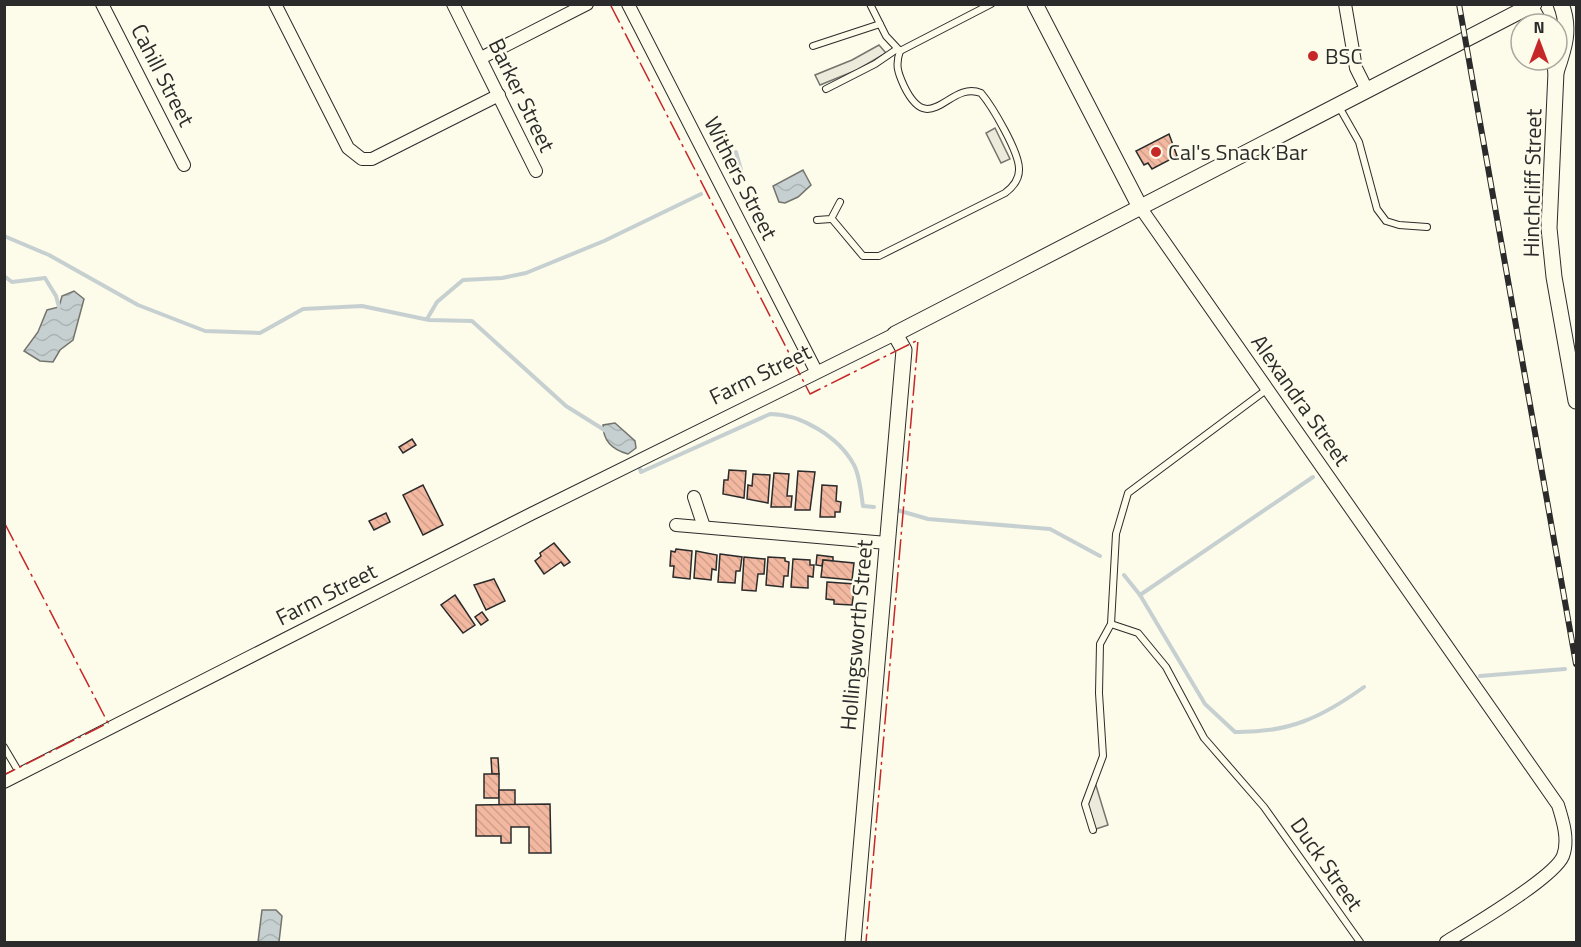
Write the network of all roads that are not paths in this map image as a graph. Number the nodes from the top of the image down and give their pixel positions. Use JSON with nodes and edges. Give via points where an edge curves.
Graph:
{"nodes":[{"id":1,"x":102,"y":4,"type":"edge"},
{"id":2,"x":275,"y":4,"type":"edge"},
{"id":3,"x":453,"y":4,"type":"edge"},
{"id":4,"x":587,"y":4,"type":"edge"},
{"id":5,"x":628,"y":4,"type":"edge"},
{"id":6,"x":870,"y":4,"type":"edge"},
{"id":7,"x":991,"y":4,"type":"edge"},
{"id":8,"x":1035,"y":4,"type":"edge"},
{"id":9,"x":1345,"y":4,"type":"edge"},
{"id":10,"x":1532,"y":5,"type":"edge"},
{"id":11,"x":880,"y":24,"type":"junction"},
{"id":12,"x":813,"y":46,"type":"dead end"},
{"id":13,"x":898,"y":50,"type":"junction"},
{"id":14,"x":481,"y":58,"type":"junction"},
{"id":15,"x":1555,"y":72,"type":"edge"},
{"id":16,"x":826,"y":89,"type":"dead end"},
{"id":17,"x":1367,"y":90,"type":"junction"},
{"id":18,"x":499,"y":95,"type":"junction"},
{"id":19,"x":1338,"y":104,"type":"junction"},
{"id":20,"x":184,"y":165,"type":"dead end"},
{"id":21,"x":536,"y":171,"type":"dead end"},
{"id":22,"x":840,"y":202,"type":"dead end"},
{"id":23,"x":1140,"y":207,"type":"junction"},
{"id":24,"x":832,"y":219,"type":"junction"},
{"id":25,"x":817,"y":220,"type":"dead end"},
{"id":26,"x":1427,"y":227,"type":"dead end"},
{"id":27,"x":895,"y":334,"type":"junction"},
{"id":28,"x":816,"y":371,"type":"junction"},
{"id":29,"x":1266,"y":390,"type":"junction"},
{"id":30,"x":1576,"y":401,"type":"edge"},
{"id":31,"x":694,"y":497,"type":"dead end"},
{"id":32,"x":676,"y":525,"type":"dead end"},
{"id":33,"x":704,"y":527,"type":"junction"},
{"id":34,"x":887,"y":543,"type":"junction"},
{"id":35,"x":1111,"y":624,"type":"junction"},
{"id":36,"x":4,"y":747,"type":"edge"},
{"id":37,"x":20,"y":774,"type":"junction"},
{"id":38,"x":4,"y":782,"type":"edge"},
{"id":39,"x":1093,"y":830,"type":"dead end"},
{"id":40,"x":853,"y":942,"type":"edge"},
{"id":41,"x":1360,"y":942,"type":"edge"},
{"id":42,"x":1446,"y":942,"type":"edge"}],
"edges":[{"from":1,"to":20,"type":"street","name":"Cahill Street"},
{"from":2,"to":18,"type":"street","via":[[348,148],[362,159],[372,159]]},
{"from":3,"to":14,"type":"street","name":"Barker Street"},
{"from":4,"to":14,"type":"street"},
{"from":5,"to":28,"type":"street","name":"Withers Street"},
{"from":6,"to":11,"type":"lane"},
{"from":7,"to":13,"type":"lane"},
{"from":8,"to":23,"type":"street","name":"Alexandra Street"},
{"from":9,"to":17,"type":"street","via":[[1356,68]]},
{"from":10,"to":17,"type":"street","name":"Farm Street"},
{"from":11,"to":12,"type":"lane"},
{"from":11,"to":13,"type":"lane"},
{"from":13,"to":16,"type":"lane"},
{"from":13,"to":24,"type":"lane","via":[[898,72],[912,103],[920,108],[932,109],[970,91],[981,93],[1017,157],[1016,181],[1005,193],[879,256],[863,256]]},
{"from":14,"to":18,"type":"street","name":"Barker Street"},
{"from":15,"to":30,"type":"street","name":"Hinchcliff Street","via":[[1549,228]]},
{"from":17,"to":19,"type":"street","name":"Farm Street"},
{"from":18,"to":21,"type":"street","name":"Barker Street"},
{"from":19,"to":23,"type":"street","name":"Farm Street"},
{"from":19,"to":26,"type":"lane","via":[[1359,142],[1377,209],[1386,221]]},
{"from":22,"to":24,"type":"lane"},
{"from":23,"to":27,"type":"street","name":"Farm Street"},
{"from":23,"to":29,"type":"street","name":"Alexandra Street"},
{"from":24,"to":25,"type":"lane"},
{"from":27,"to":28,"type":"street","name":"Farm Street"},
{"from":27,"to":34,"type":"street","name":"Hollingsworth Street","via":[[904,350]]},
{"from":28,"to":37,"type":"street","name":"Farm Street"},
{"from":29,"to":35,"type":"lane","via":[[1128,493],[1116,534]]},
{"from":29,"to":42,"type":"street","name":"Alexandra Street","via":[[1558,805],[1565,842],[1556,865]]},
{"from":31,"to":33,"type":"street"},
{"from":32,"to":33,"type":"street"},
{"from":33,"to":34,"type":"street"},
{"from":34,"to":40,"type":"street","name":"Hollingsworth Street"},
{"from":35,"to":39,"type":"lane","via":[[1100,644],[1102,756],[1085,804]]},
{"from":35,"to":41,"type":"lane","name":"Duck Street","via":[[1138,633],[1166,667],[1204,738],[1264,807]]},
{"from":36,"to":37,"type":"lane"},
{"from":37,"to":38,"type":"street","name":"Farm Street"}]}
